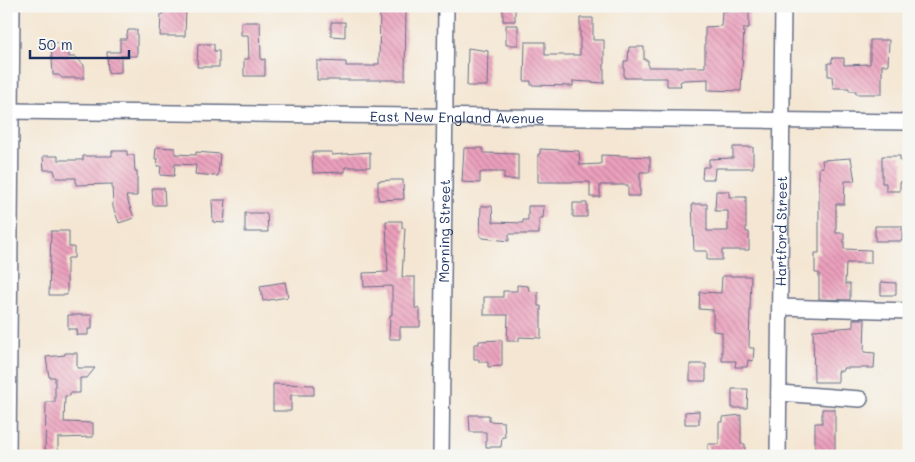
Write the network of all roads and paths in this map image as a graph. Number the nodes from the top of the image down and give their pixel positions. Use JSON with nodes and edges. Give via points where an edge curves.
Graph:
{"nodes":[{"id":1,"x":12,"y":6,"type":"edge"},
{"id":2,"x":446,"y":6,"type":"edge"},
{"id":3,"x":783,"y":6,"type":"edge"},
{"id":4,"x":9,"y":111,"type":"edge"},
{"id":5,"x":444,"y":116,"type":"junction"},
{"id":6,"x":782,"y":120,"type":"junction"},
{"id":7,"x":909,"y":122,"type":"edge"},
{"id":8,"x":780,"y":307,"type":"junction"},
{"id":9,"x":909,"y":310,"type":"edge"},
{"id":10,"x":779,"y":393,"type":"junction"},
{"id":11,"x":860,"y":399,"type":"dead end"},
{"id":12,"x":8,"y":456,"type":"edge"},
{"id":13,"x":441,"y":456,"type":"edge"},
{"id":14,"x":778,"y":456,"type":"edge"}],
"edges":[{"from":1,"to":4,"type":"street"},
{"from":2,"to":5,"type":"street","name":"Morning Street"},
{"from":3,"to":6,"type":"street","name":"Hartford Street"},
{"from":4,"to":5,"type":"street","name":"East New England Avenue"},
{"from":4,"to":12,"type":"street"},
{"from":5,"to":6,"type":"street","name":"East New England Avenue"},
{"from":5,"to":13,"type":"street","name":"Morning Street"},
{"from":6,"to":7,"type":"street","name":"East New England Avenue"},
{"from":6,"to":8,"type":"street","name":"Hartford Street"},
{"from":8,"to":9,"type":"street"},
{"from":8,"to":10,"type":"street","name":"Hartford Street"},
{"from":10,"to":11,"type":"street"},
{"from":10,"to":14,"type":"street","name":"Hartford Street"}]}
